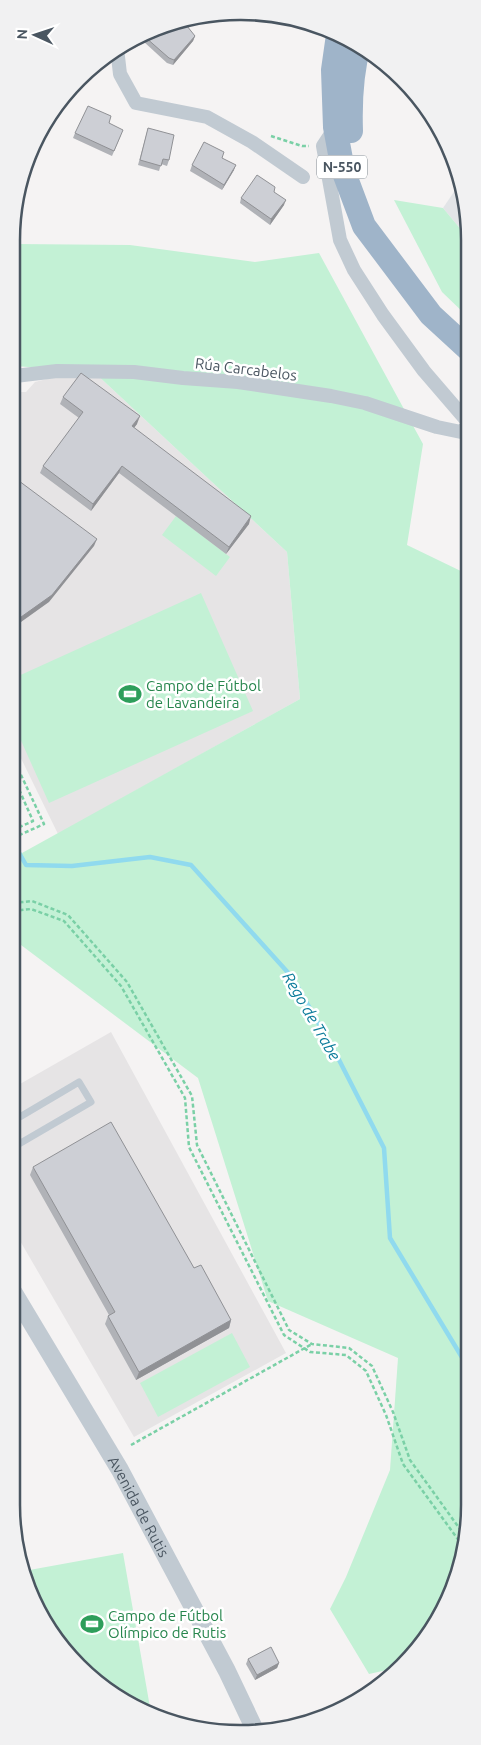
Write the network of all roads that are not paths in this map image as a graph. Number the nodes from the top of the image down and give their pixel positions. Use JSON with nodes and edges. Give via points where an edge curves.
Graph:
{"nodes":[{"id":1,"x":337,"y":43,"type":"edge"},
{"id":2,"x":357,"y":53,"type":"edge"},
{"id":3,"x":118,"y":57,"type":"edge"},
{"id":4,"x":329,"y":137,"type":"junction"},
{"id":5,"x":303,"y":177,"type":"dead end"},
{"id":6,"x":384,"y":254,"type":"junction"},
{"id":7,"x":461,"y":343,"type":"edge"},
{"id":8,"x":20,"y":375,"type":"edge"},
{"id":9,"x":461,"y":413,"type":"edge"},
{"id":10,"x":461,"y":432,"type":"edge"},
{"id":11,"x":20,"y":1116,"type":"edge"},
{"id":12,"x":20,"y":1143,"type":"edge"},
{"id":13,"x":20,"y":1303,"type":"edge"},
{"id":14,"x":253,"y":1725,"type":"edge"}],
"edges":[{"from":1,"to":4,"type":"highway","number":"N-550"},
{"from":2,"to":6,"type":"highway","number":"N-550","via":[[352,74],[351,139],[362,196]]},
{"from":3,"to":5,"type":"street","via":[[120,74],[136,103],[207,117],[252,142]]},
{"from":4,"to":6,"type":"highway","number":"N-550","via":[[364,226]]},
{"from":4,"to":9,"type":"street","via":[[340,240],[354,270],[424,371]]},
{"from":6,"to":7,"type":"highway","number":"N-550","via":[[431,315]]},
{"from":8,"to":10,"type":"street","name":"Rúa Carcabelos","via":[[57,371],[125,371],[238,382],[365,403]]},
{"from":11,"to":12,"type":"lane","via":[[79,1082],[92,1102]]},
{"from":13,"to":14,"type":"street","name":"Avenida de Rutis","via":[[120,1470]]}]}
